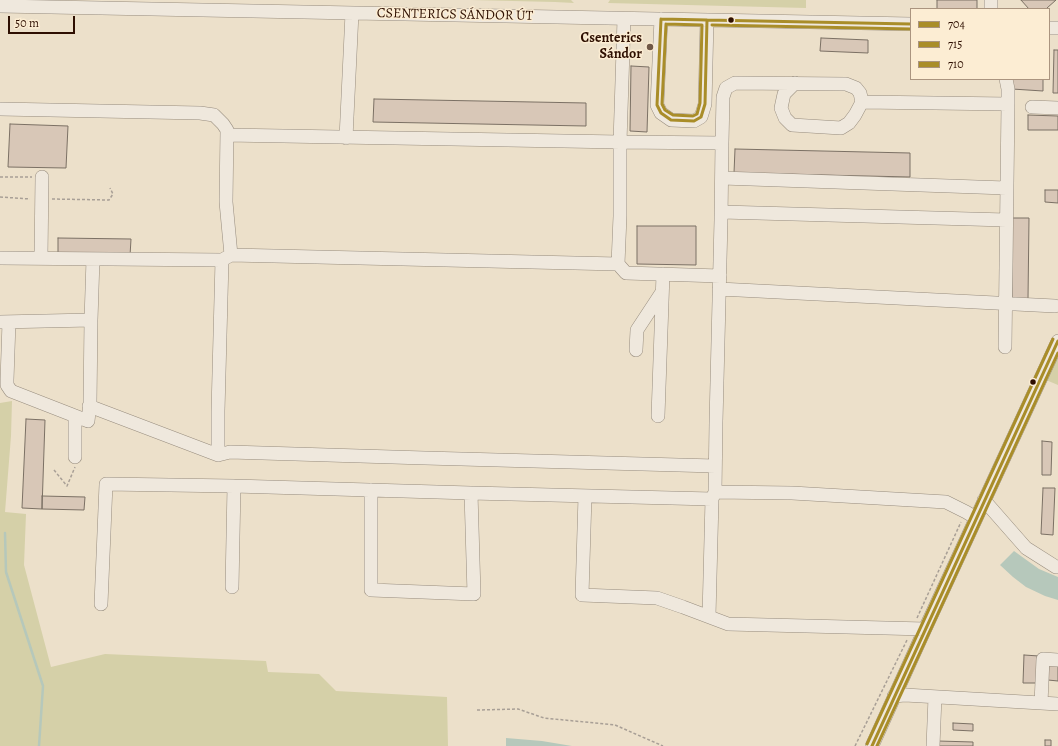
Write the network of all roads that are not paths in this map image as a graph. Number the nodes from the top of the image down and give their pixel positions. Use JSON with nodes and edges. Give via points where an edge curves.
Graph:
{"nodes":[{"id":1,"x":0,"y":6,"type":"edge"},
{"id":2,"x":352,"y":13,"type":"junction"},
{"id":3,"x":624,"y":19,"type":"junction"},
{"id":4,"x":661,"y":19,"type":"junction"},
{"id":5,"x":707,"y":20,"type":"junction"},
{"id":6,"x":910,"y":24,"type":"edge"},
{"id":7,"x":1006,"y":80,"type":"edge"},
{"id":8,"x":795,"y":83,"type":"junction"},
{"id":9,"x":862,"y":102,"type":"junction"},
{"id":10,"x":1008,"y":104,"type":"junction"},
{"id":11,"x":1032,"y":108,"type":"dead end"},
{"id":12,"x":1058,"y":108,"type":"edge"},
{"id":13,"x":0,"y":109,"type":"edge"},
{"id":14,"x":227,"y":136,"type":"junction"},
{"id":15,"x":346,"y":138,"type":"junction"},
{"id":16,"x":620,"y":142,"type":"junction"},
{"id":17,"x":722,"y":144,"type":"junction"},
{"id":18,"x":42,"y":177,"type":"road end"},
{"id":19,"x":722,"y":178,"type":"junction"},
{"id":20,"x":1006,"y":188,"type":"junction"},
{"id":21,"x":722,"y":212,"type":"junction"},
{"id":22,"x":1006,"y":220,"type":"junction"},
{"id":23,"x":0,"y":258,"type":"edge"},
{"id":24,"x":41,"y":258,"type":"junction"},
{"id":25,"x":227,"y":258,"type":"junction"},
{"id":26,"x":93,"y":259,"type":"junction"},
{"id":27,"x":618,"y":264,"type":"junction"},
{"id":28,"x":663,"y":274,"type":"junction"},
{"id":29,"x":720,"y":276,"type":"junction"},
{"id":30,"x":719,"y":289,"type":"junction"},
{"id":31,"x":662,"y":292,"type":"junction"},
{"id":32,"x":1006,"y":304,"type":"junction"},
{"id":33,"x":1055,"y":306,"type":"dead end"},
{"id":34,"x":91,"y":320,"type":"junction"},
{"id":35,"x":5,"y":322,"type":"edge"},
{"id":36,"x":1058,"y":341,"type":"edge"},
{"id":37,"x":1005,"y":347,"type":"dead end"},
{"id":38,"x":636,"y":350,"type":"dead end"},
{"id":39,"x":89,"y":406,"type":"junction"},
{"id":40,"x":75,"y":416,"type":"junction"},
{"id":41,"x":658,"y":416,"type":"dead end"},
{"id":42,"x":218,"y":455,"type":"junction"},
{"id":43,"x":75,"y":457,"type":"road end"},
{"id":44,"x":715,"y":466,"type":"junction"},
{"id":45,"x":234,"y":486,"type":"junction"},
{"id":46,"x":371,"y":490,"type":"junction"},
{"id":47,"x":471,"y":494,"type":"junction"},
{"id":48,"x":585,"y":496,"type":"junction"},
{"id":49,"x":713,"y":496,"type":"junction"},
{"id":50,"x":984,"y":500,"type":"junction"},
{"id":51,"x":976,"y":518,"type":"junction"},
{"id":52,"x":1058,"y":567,"type":"edge"},
{"id":53,"x":232,"y":586,"type":"dead end"},
{"id":54,"x":101,"y":604,"type":"dead end"},
{"id":55,"x":709,"y":616,"type":"junction"},
{"id":56,"x":925,"y":629,"type":"junction"},
{"id":57,"x":1058,"y":660,"type":"edge"},
{"id":58,"x":894,"y":696,"type":"junction"},
{"id":59,"x":935,"y":697,"type":"junction"},
{"id":60,"x":1041,"y":703,"type":"junction"},
{"id":61,"x":1058,"y":704,"type":"edge"},
{"id":62,"x":872,"y":746,"type":"edge"},
{"id":63,"x":934,"y":746,"type":"edge"}],
"edges":[{"from":1,"to":2,"type":"street","name":"CSENTERICS SÁNDOR ÚT"},
{"from":2,"to":3,"type":"street","name":"CSENTERICS SÁNDOR ÚT"},
{"from":2,"to":15,"type":"street"},
{"from":3,"to":4,"type":"street","name":"CSENTERICS SÁNDOR ÚT"},
{"from":3,"to":16,"type":"street"},
{"from":4,"to":5,"type":"street","name":"CSENTERICS SÁNDOR ÚT"},
{"from":4,"to":5,"type":"street","via":[[657,105],[661,113],[671,120],[694,121],[701,117],[705,104]]},
{"from":5,"to":6,"type":"street","name":"CSENTERICS SÁNDOR ÚT"},
{"from":7,"to":10,"type":"street"},
{"from":8,"to":9,"type":"street","via":[[846,84],[856,88]]},
{"from":8,"to":9,"type":"street","via":[[784,94],[781,108],[785,118],[792,125],[841,128],[855,116]]},
{"from":8,"to":17,"type":"street","via":[[735,83],[726,88],[723,97]]},
{"from":9,"to":10,"type":"street"},
{"from":10,"to":20,"type":"street"},
{"from":11,"to":12,"type":"street"},
{"from":13,"to":14,"type":"street","via":[[200,113],[214,115],[227,130]]},
{"from":14,"to":15,"type":"street"},
{"from":14,"to":25,"type":"street"},
{"from":15,"to":16,"type":"street"},
{"from":16,"to":17,"type":"street"},
{"from":16,"to":27,"type":"street"},
{"from":17,"to":19,"type":"street"},
{"from":18,"to":24,"type":"street"},
{"from":19,"to":20,"type":"street"},
{"from":19,"to":21,"type":"street"},
{"from":20,"to":22,"type":"street"},
{"from":21,"to":22,"type":"street"},
{"from":21,"to":29,"type":"street"},
{"from":22,"to":32,"type":"street"},
{"from":23,"to":24,"type":"street"},
{"from":24,"to":26,"type":"street"},
{"from":25,"to":26,"type":"street"},
{"from":25,"to":27,"type":"street"},
{"from":25,"to":42,"type":"street","via":[[218,411]]},
{"from":26,"to":34,"type":"street"},
{"from":27,"to":28,"type":"street","via":[[626,273]]},
{"from":28,"to":29,"type":"street"},
{"from":28,"to":31,"type":"street"},
{"from":29,"to":30,"type":"street"},
{"from":30,"to":32,"type":"street"},
{"from":30,"to":44,"type":"street"},
{"from":31,"to":38,"type":"street","via":[[637,330]]},
{"from":31,"to":41,"type":"street"},
{"from":32,"to":33,"type":"street"},
{"from":32,"to":37,"type":"street"},
{"from":34,"to":35,"type":"street"},
{"from":34,"to":39,"type":"street"},
{"from":35,"to":40,"type":"street","via":[[7,385],[11,390]]},
{"from":36,"to":50,"type":"street"},
{"from":39,"to":40,"type":"street","via":[[88,421]]},
{"from":39,"to":42,"type":"street"},
{"from":40,"to":43,"type":"street"},
{"from":42,"to":44,"type":"street","via":[[230,452]]},
{"from":44,"to":49,"type":"street"},
{"from":45,"to":46,"type":"street"},
{"from":45,"to":53,"type":"street"},
{"from":45,"to":54,"type":"street","via":[[106,484]]},
{"from":46,"to":47,"type":"street"},
{"from":46,"to":47,"type":"street","via":[[371,590],[474,594]]},
{"from":47,"to":48,"type":"street"},
{"from":48,"to":49,"type":"street"},
{"from":48,"to":55,"type":"street","via":[[582,595],[657,598]]},
{"from":49,"to":51,"type":"street","via":[[792,493],[946,502]]},
{"from":49,"to":55,"type":"street"},
{"from":50,"to":51,"type":"street"},
{"from":50,"to":52,"type":"street","via":[[1026,548]]},
{"from":51,"to":56,"type":"street"},
{"from":55,"to":56,"type":"street","via":[[728,624]]},
{"from":56,"to":58,"type":"street"},
{"from":57,"to":60,"type":"street","via":[[1043,659]]},
{"from":58,"to":59,"type":"street"},
{"from":58,"to":62,"type":"street"},
{"from":59,"to":60,"type":"street"},
{"from":59,"to":63,"type":"street"},
{"from":60,"to":61,"type":"street"}]}
